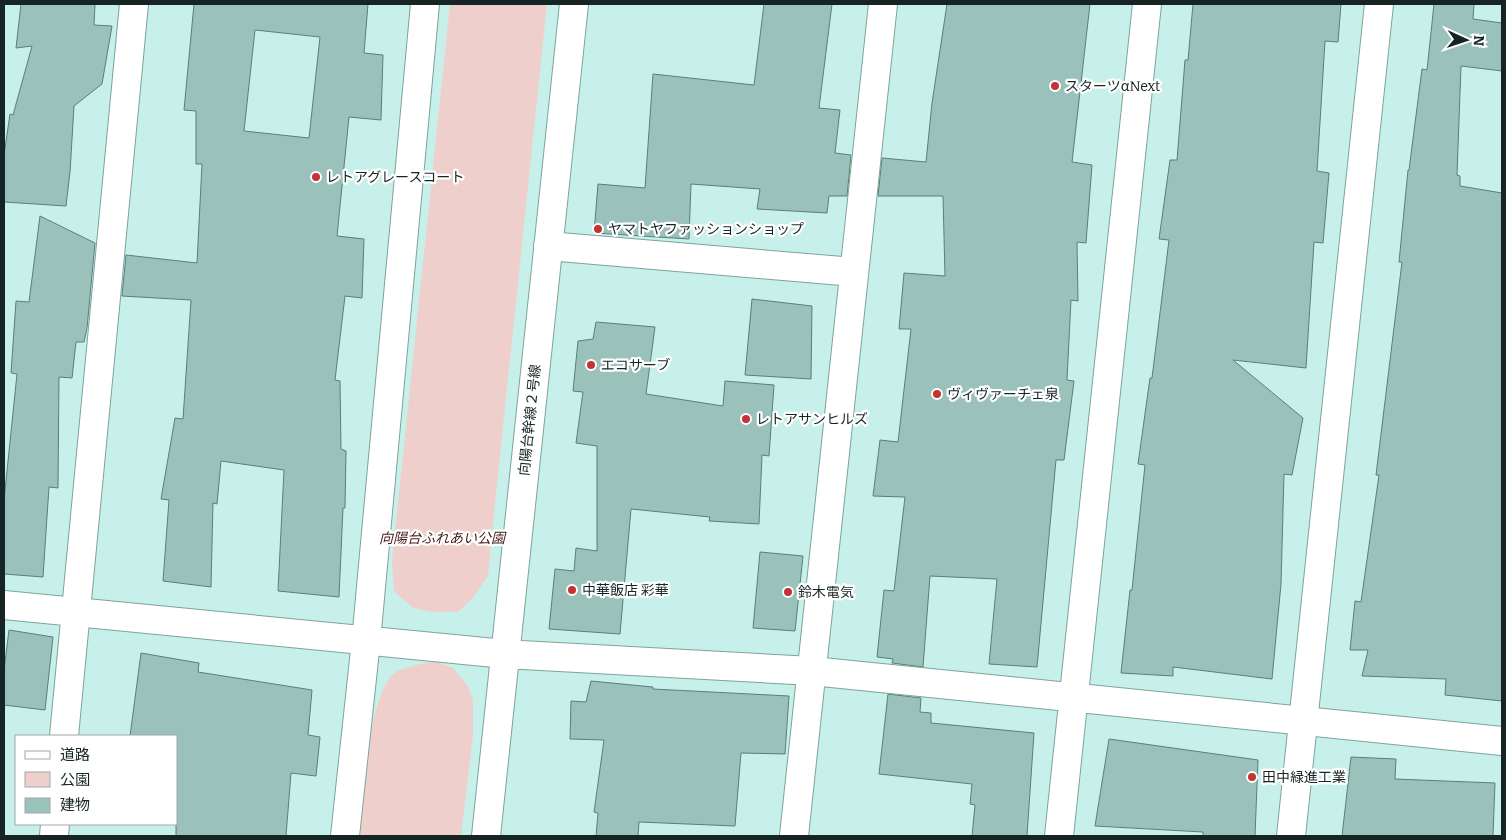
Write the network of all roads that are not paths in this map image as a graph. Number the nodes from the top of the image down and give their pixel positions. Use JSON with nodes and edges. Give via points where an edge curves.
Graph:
{"nodes":[{"id":1,"x":134,"y":4,"type":"edge"},
{"id":2,"x":425,"y":4,"type":"edge"},
{"id":3,"x":574,"y":4,"type":"edge"},
{"id":4,"x":883,"y":4,"type":"edge"},
{"id":5,"x":1147,"y":4,"type":"edge"},
{"id":6,"x":1379,"y":4,"type":"edge"},
{"id":7,"x":548,"y":246,"type":"junction"},
{"id":8,"x":854,"y":272,"type":"junction"},
{"id":9,"x":4,"y":605,"type":"edge"},
{"id":10,"x":75,"y":612,"type":"junction"},
{"id":11,"x":366,"y":641,"type":"junction"},
{"id":12,"x":505,"y":654,"type":"junction"},
{"id":13,"x":812,"y":672,"type":"junction"},
{"id":14,"x":1074,"y":698,"type":"junction"},
{"id":15,"x":1303,"y":721,"type":"junction"},
{"id":16,"x":64,"y":735,"type":"edge"},
{"id":17,"x":1502,"y":742,"type":"edge"},
{"id":18,"x":344,"y":836,"type":"edge"},
{"id":19,"x":486,"y":836,"type":"edge"},
{"id":20,"x":794,"y":836,"type":"edge"},
{"id":21,"x":1059,"y":836,"type":"edge"},
{"id":22,"x":1291,"y":836,"type":"edge"}],
"edges":[{"from":1,"to":10,"type":"street"},
{"from":2,"to":11,"type":"street"},
{"from":3,"to":7,"type":"street","name":"向陽台幹線２号線"},
{"from":4,"to":8,"type":"street"},
{"from":5,"to":14,"type":"street"},
{"from":6,"to":15,"type":"street"},
{"from":7,"to":8,"type":"street"},
{"from":7,"to":12,"type":"street","name":"向陽台幹線２号線"},
{"from":8,"to":13,"type":"street"},
{"from":9,"to":10,"type":"street"},
{"from":10,"to":11,"type":"street"},
{"from":10,"to":16,"type":"street"},
{"from":11,"to":12,"type":"street"},
{"from":11,"to":18,"type":"street"},
{"from":12,"to":13,"type":"street"},
{"from":12,"to":19,"type":"street","name":"向陽台幹線２号線"},
{"from":13,"to":14,"type":"street"},
{"from":13,"to":20,"type":"street"},
{"from":14,"to":15,"type":"street"},
{"from":14,"to":21,"type":"street"},
{"from":15,"to":17,"type":"street"},
{"from":15,"to":22,"type":"street"}]}
